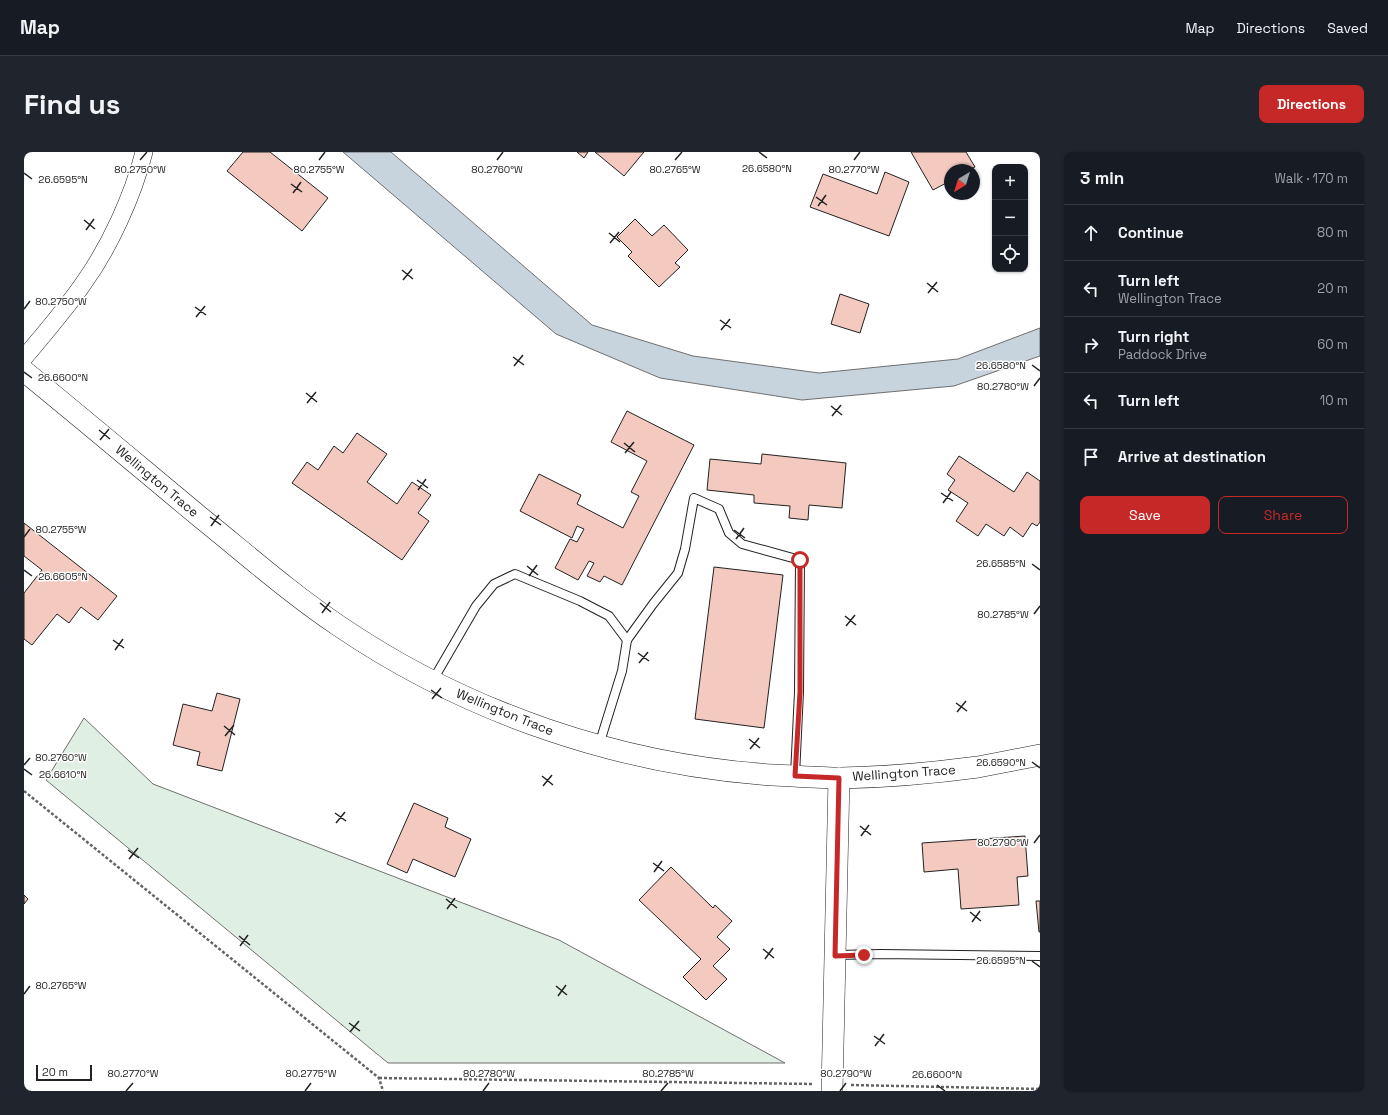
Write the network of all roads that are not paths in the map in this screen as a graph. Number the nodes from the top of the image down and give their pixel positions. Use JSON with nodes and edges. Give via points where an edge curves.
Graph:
{"nodes":[{"id":1,"x":144,"y":152,"type":"edge"},
{"id":2,"x":24,"y":358,"type":"edge"},
{"id":3,"x":24,"y":371,"type":"edge"},
{"id":4,"x":627,"y":640,"type":"junction"},
{"id":5,"x":432,"y":680,"type":"junction"},
{"id":6,"x":599,"y":745,"type":"junction"},
{"id":7,"x":1040,"y":755,"type":"edge"},
{"id":8,"x":795,"y":776,"type":"junction"},
{"id":9,"x":839,"y":778,"type":"junction"},
{"id":10,"x":835,"y":956,"type":"junction"},
{"id":11,"x":1040,"y":956,"type":"edge"},
{"id":12,"x":832,"y":1088,"type":"edge"}],
"edges":[{"from":1,"to":2,"type":"street","via":[[131,194],[106,246],[72,299]]},
{"from":3,"to":5,"type":"street","name":"Wellington Trace","via":[[289,590],[340,627]]},
{"from":4,"to":5,"type":"lane","via":[[609,616],[515,574],[494,584],[476,606]]},
{"from":4,"to":6,"type":"lane","via":[[622,670]]},
{"from":4,"to":8,"type":"lane","via":[[678,573],[694,498],[719,509],[729,534],[742,544],[800,560],[800,692]]},
{"from":5,"to":6,"type":"street","name":"Wellington Trace","via":[[507,714],[566,736]]},
{"from":6,"to":8,"type":"street","name":"Wellington Trace","via":[[688,765]]},
{"from":7,"to":9,"type":"street","name":"Wellington Trace","via":[[918,774]]},
{"from":8,"to":9,"type":"street","name":"Wellington Trace"},
{"from":9,"to":10,"type":"street"},
{"from":10,"to":11,"type":"lane"},
{"from":10,"to":12,"type":"street"}]}
